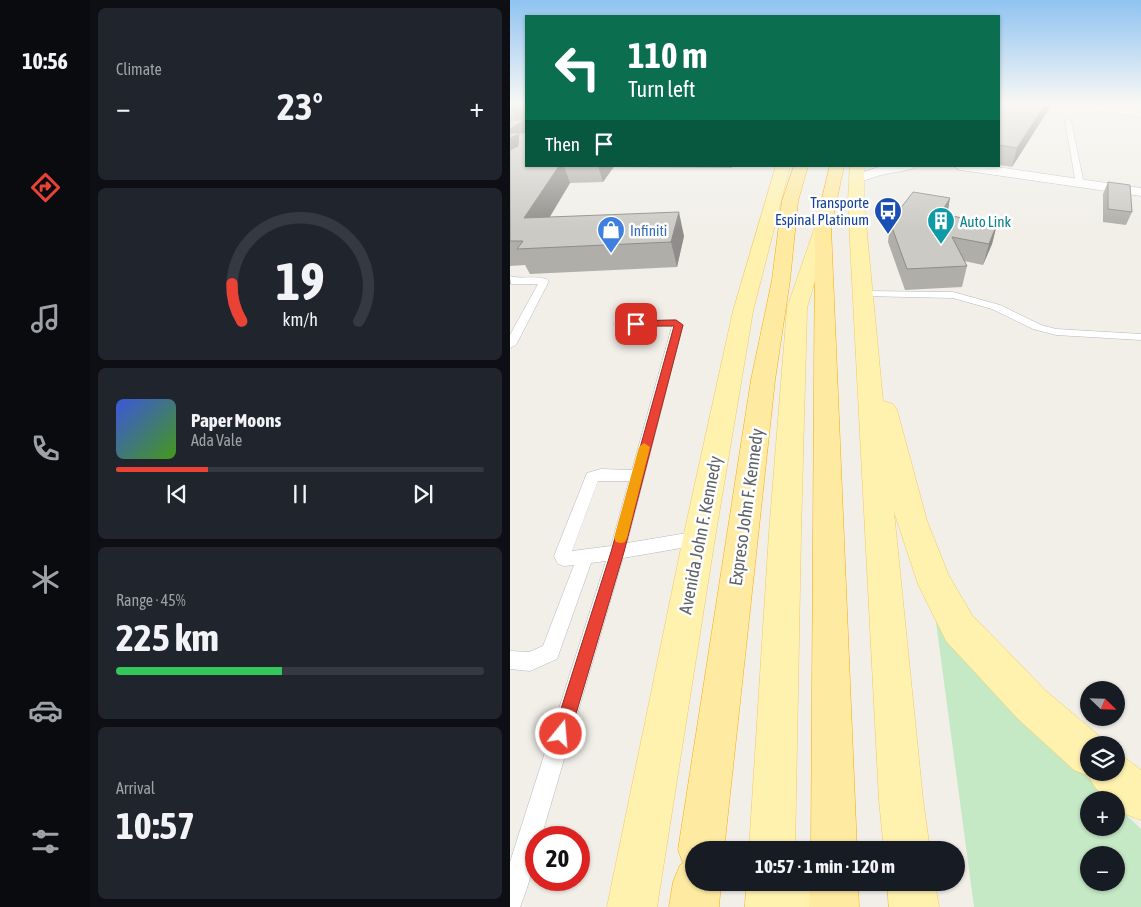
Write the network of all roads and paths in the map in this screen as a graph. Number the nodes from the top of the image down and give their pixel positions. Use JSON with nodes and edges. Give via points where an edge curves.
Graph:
{"nodes":[{"id":1,"x":1073,"y":145,"type":"edge"},
{"id":2,"x":783,"y":167,"type":"edge"},
{"id":3,"x":801,"y":167,"type":"edge"},
{"id":4,"x":837,"y":167,"type":"edge"},
{"id":5,"x":901,"y":167,"type":"edge"},
{"id":6,"x":967,"y":167,"type":"edge"},
{"id":7,"x":857,"y":173,"type":"edge"},
{"id":8,"x":1080,"y":184,"type":"junction"},
{"id":9,"x":1141,"y":192,"type":"edge"},
{"id":10,"x":823,"y":227,"type":"junction"},
{"id":11,"x":510,"y":279,"type":"edge"},
{"id":12,"x":864,"y":286,"type":"junction"},
{"id":13,"x":618,"y":324,"type":"dead end"},
{"id":14,"x":1141,"y":337,"type":"edge"},
{"id":15,"x":510,"y":345,"type":"edge"},
{"id":16,"x":636,"y":476,"type":"junction"},
{"id":17,"x":699,"y":538,"type":"junction"},
{"id":18,"x":617,"y":552,"type":"junction"},
{"id":19,"x":585,"y":557,"type":"junction"},
{"id":20,"x":510,"y":660,"type":"edge"},
{"id":21,"x":1080,"y":747,"type":"edge"},
{"id":22,"x":1120,"y":781,"type":"edge"},
{"id":23,"x":1141,"y":798,"type":"edge"},
{"id":24,"x":777,"y":839,"type":"edge"},
{"id":25,"x":702,"y":841,"type":"edge"},
{"id":26,"x":834,"y":841,"type":"edge"},
{"id":27,"x":906,"y":841,"type":"edge"},
{"id":28,"x":641,"y":860,"type":"junction"},
{"id":29,"x":696,"y":891,"type":"edge"},
{"id":30,"x":771,"y":891,"type":"edge"},
{"id":31,"x":797,"y":891,"type":"edge"},
{"id":32,"x":834,"y":891,"type":"edge"},
{"id":33,"x":912,"y":891,"type":"edge"},
{"id":34,"x":511,"y":898,"type":"edge"},
{"id":35,"x":626,"y":907,"type":"edge"},
{"id":36,"x":632,"y":907,"type":"edge"},
{"id":37,"x":694,"y":907,"type":"edge"},
{"id":38,"x":770,"y":907,"type":"edge"},
{"id":39,"x":802,"y":907,"type":"edge"},
{"id":40,"x":834,"y":907,"type":"edge"},
{"id":41,"x":914,"y":907,"type":"edge"}],
"edges":[{"from":1,"to":8,"type":"lane"},
{"from":2,"to":17,"type":"main road","name":"Avenida John F. Kennedy","via":[[743,311]]},
{"from":3,"to":25,"type":"highway","name":"Expreso John F. Kennedy","via":[[790,201],[781,280],[763,380]]},
{"from":4,"to":10,"type":"highway"},
{"from":5,"to":7,"type":"street"},
{"from":6,"to":8,"type":"street"},
{"from":7,"to":12,"type":"main road","via":[[856,203]]},
{"from":8,"to":9,"type":"street"},
{"from":10,"to":24,"type":"main road","via":[[797,308],[785,533]]},
{"from":10,"to":26,"type":"highway"},
{"from":11,"to":15,"type":"lane","via":[[514,282],[544,281]]},
{"from":12,"to":14,"type":"lane","via":[[953,295],[996,307],[1047,330]]},
{"from":12,"to":21,"type":"main road","via":[[884,410],[912,521],[934,584],[959,628],[1032,705]]},
{"from":12,"to":27,"type":"main road"},
{"from":13,"to":16,"type":"lane","via":[[678,325]]},
{"from":16,"to":18,"type":"lane"},
{"from":16,"to":19,"type":"lane","via":[[601,475],[592,478],[562,556],[564,560]]},
{"from":17,"to":18,"type":"lane"},
{"from":17,"to":28,"type":"main road","name":"Avenida John F. Kennedy"},
{"from":18,"to":19,"type":"lane"},
{"from":18,"to":34,"type":"lane"},
{"from":19,"to":20,"type":"lane","via":[[550,652],[530,662]]},
{"from":22,"to":23,"type":"main road"},
{"from":28,"to":35,"type":"main road"},
{"from":28,"to":36,"type":"main road","name":"Avenida John F. Kennedy"},
{"from":29,"to":37,"type":"highway"},
{"from":30,"to":38,"type":"main road"},
{"from":31,"to":39,"type":"main road"},
{"from":32,"to":40,"type":"highway"},
{"from":33,"to":41,"type":"main road"}]}
